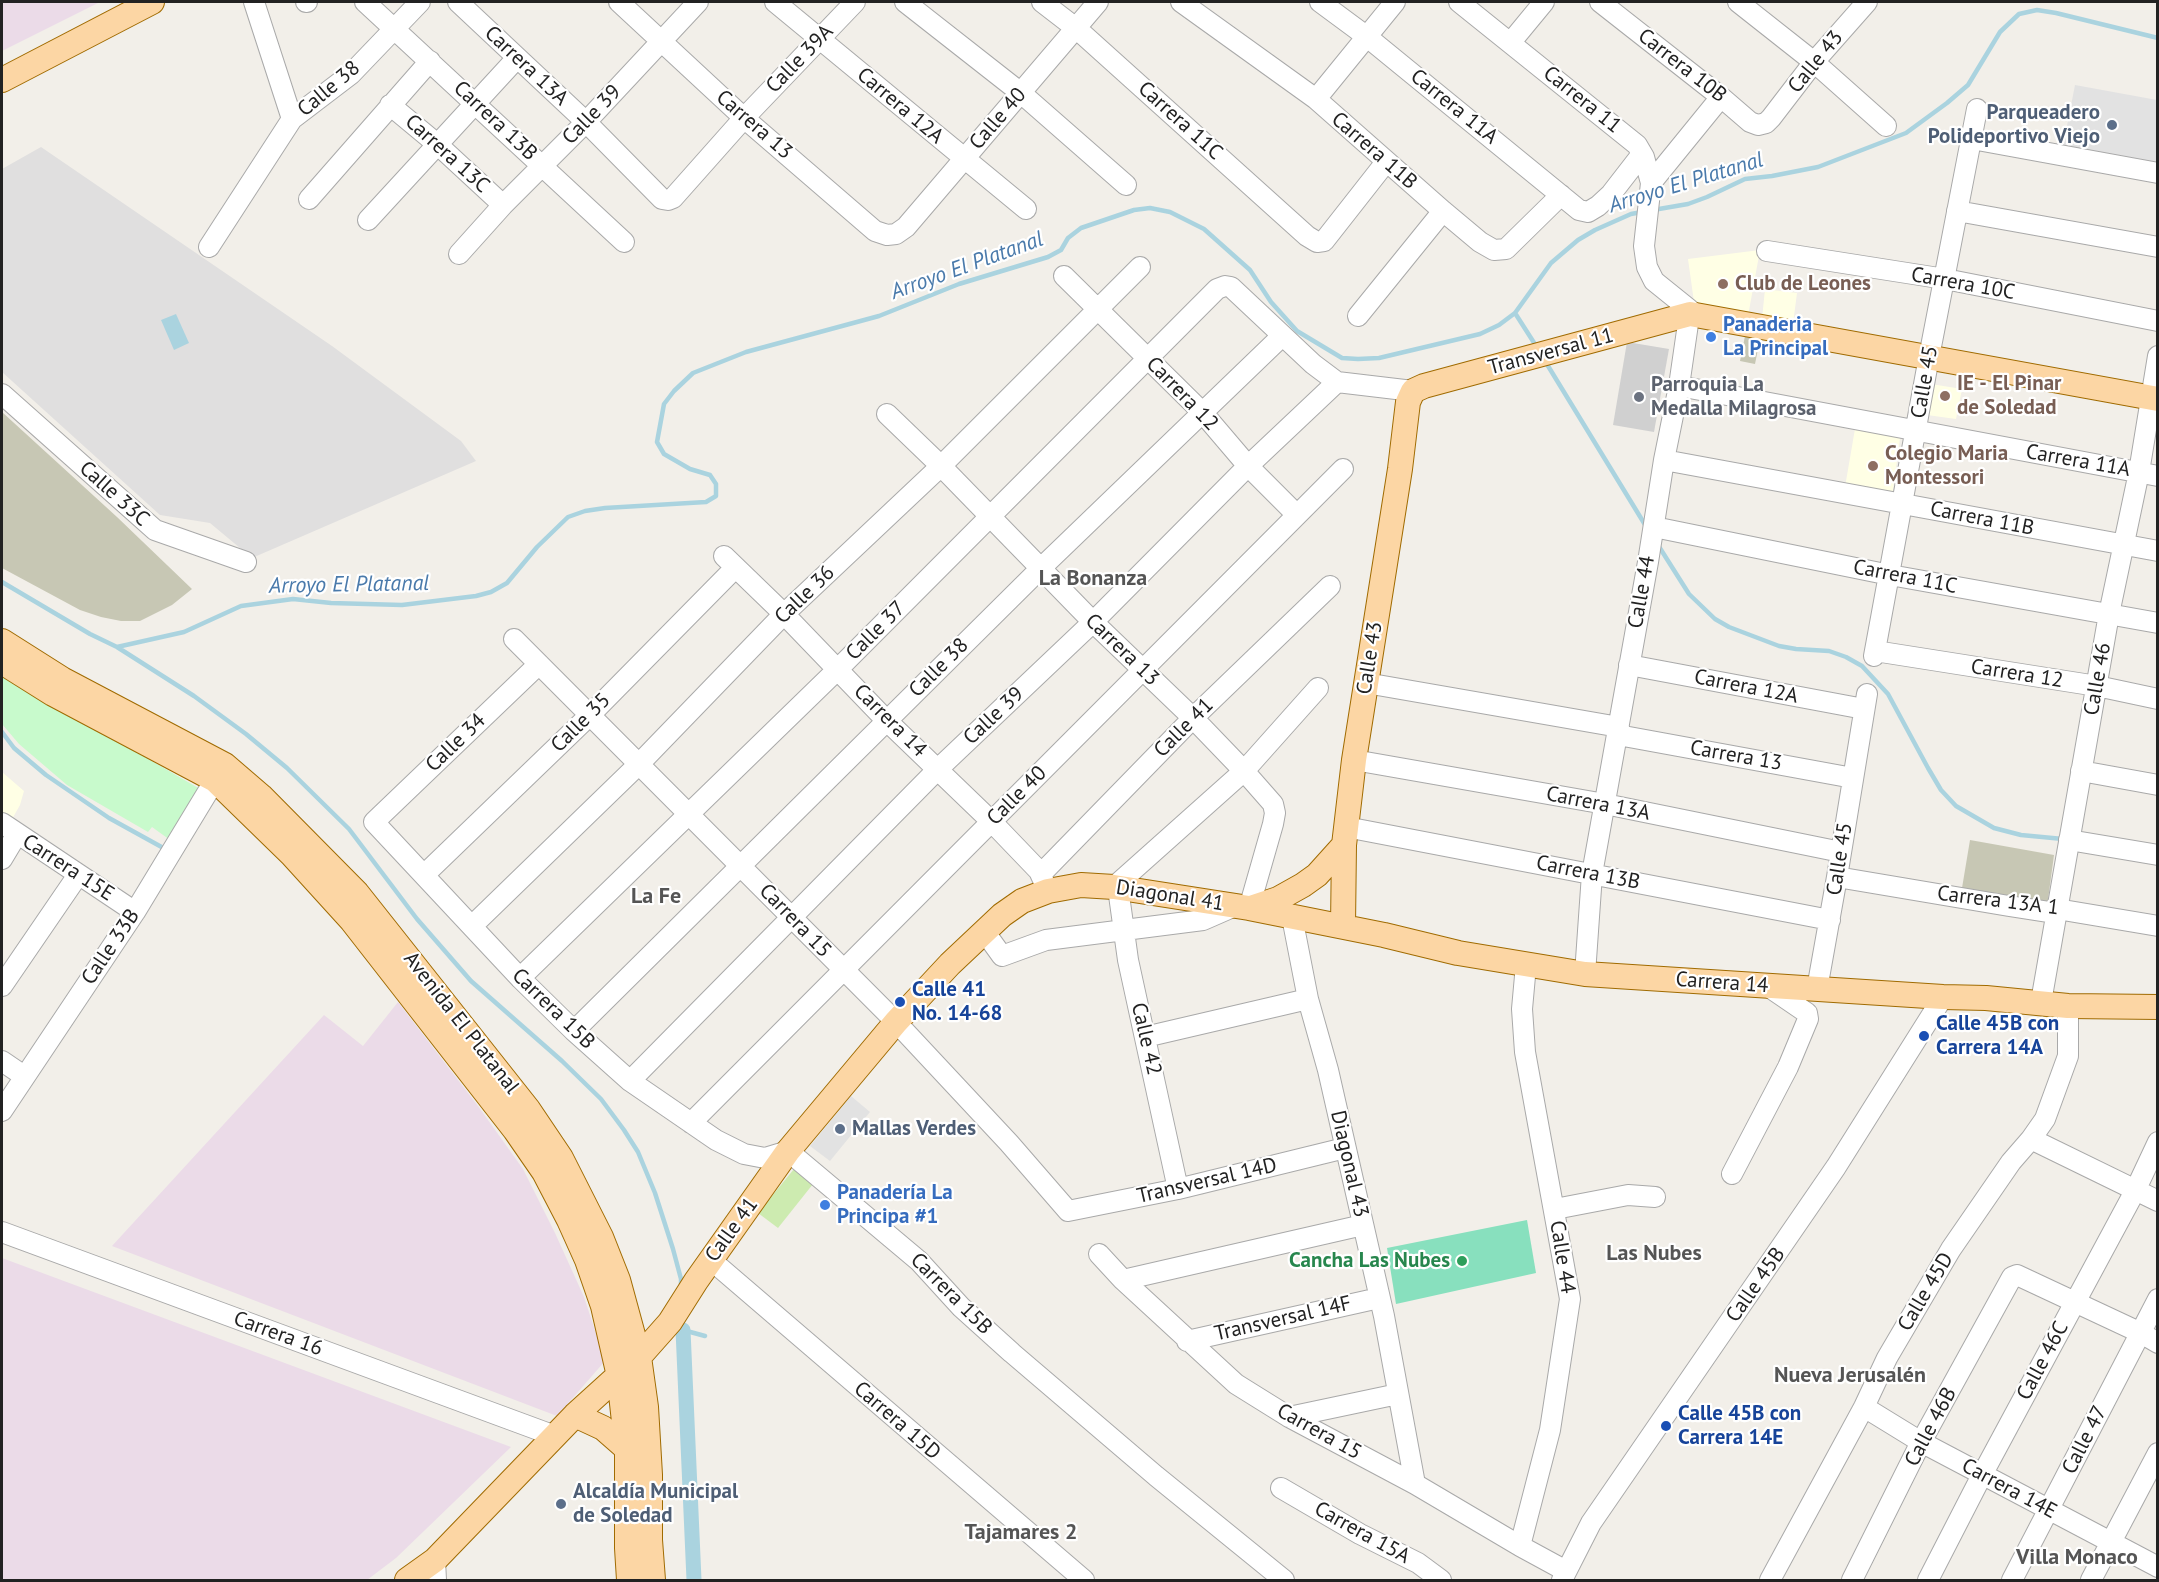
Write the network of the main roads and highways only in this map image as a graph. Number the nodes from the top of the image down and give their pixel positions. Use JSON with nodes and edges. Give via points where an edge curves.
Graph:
{"nodes":[{"id":1,"x":117,"y":2,"type":"edge"},
{"id":2,"x":152,"y":2,"type":"edge"},
{"id":3,"x":2,"y":62,"type":"edge"},
{"id":4,"x":2,"y":80,"type":"edge"},
{"id":5,"x":1413,"y":391,"type":"joint"},
{"id":6,"x":2154,"y":398,"type":"edge"},
{"id":7,"x":2,"y":641,"type":"edge"},
{"id":8,"x":2,"y":662,"type":"edge"},
{"id":9,"x":1345,"y":836,"type":"junction"},
{"id":10,"x":1044,"y":883,"type":"joint"},
{"id":11,"x":1242,"y":907,"type":"junction"},
{"id":12,"x":1292,"y":917,"type":"joint"},
{"id":13,"x":1343,"y":926,"type":"junction"},
{"id":14,"x":2157,"y":1007,"type":"edge"},
{"id":15,"x":639,"y":1357,"type":"junction"},
{"id":16,"x":619,"y":1376,"type":"junction"},
{"id":17,"x":575,"y":1415,"type":"junction"},
{"id":18,"x":627,"y":1449,"type":"junction"},
{"id":19,"x":435,"y":1570,"type":"edge"},
{"id":20,"x":407,"y":1581,"type":"edge"},
{"id":21,"x":629,"y":1581,"type":"edge"},
{"id":22,"x":653,"y":1581,"type":"edge"}],
"edges":[{"from":1,"to":3,"type":"main road"},
{"from":2,"to":4,"type":"main road"},
{"from":5,"to":6,"type":"main road","name":"Transversal 11","via":[[1690,314]]},
{"from":5,"to":9,"type":"main road","name":"Calle 43","via":[[1408,402]]},
{"from":7,"to":15,"type":"main road","name":"Avenida El Platanal","via":[[62,679],[225,765],[282,815],[357,893],[514,1091],[561,1158],[618,1280]]},
{"from":8,"to":16,"type":"main road","name":"Avenida El Platanal","via":[[215,780],[352,921],[516,1130],[544,1172],[587,1260],[603,1306]]},
{"from":9,"to":11,"type":"main road","via":[[1317,875],[1303,885],[1278,898]]},
{"from":9,"to":13,"type":"main road","name":"Calle 43"},
{"from":10,"to":11,"type":"main road","name":"Diagonal 41","via":[[1116,888]]},
{"from":10,"to":15,"type":"main road","name":"Calle 41","via":[[984,931],[896,1022],[789,1151],[670,1322]]},
{"from":11,"to":12,"type":"main road","name":"Diagonal 41"},
{"from":12,"to":13,"type":"main road","name":"Carrera 14"},
{"from":13,"to":14,"type":"main road","name":"Carrera 14","via":[[1458,953],[1585,974],[2068,1006]]},
{"from":15,"to":16,"type":"main road","name":"Calle 41"},
{"from":15,"to":22,"type":"main road","name":"Avenida El Platanal","via":[[646,1407]]},
{"from":16,"to":17,"type":"main road","name":"Calle 41"},
{"from":16,"to":18,"type":"main road","name":"Avenida El Platanal"},
{"from":17,"to":18,"type":"main road","via":[[603,1428]]},
{"from":17,"to":19,"type":"main road","name":"Calle 41"},
{"from":18,"to":21,"type":"main road","name":"Avenida El Platanal"},
{"from":19,"to":20,"type":"main road","name":"Calle 41"}]}
